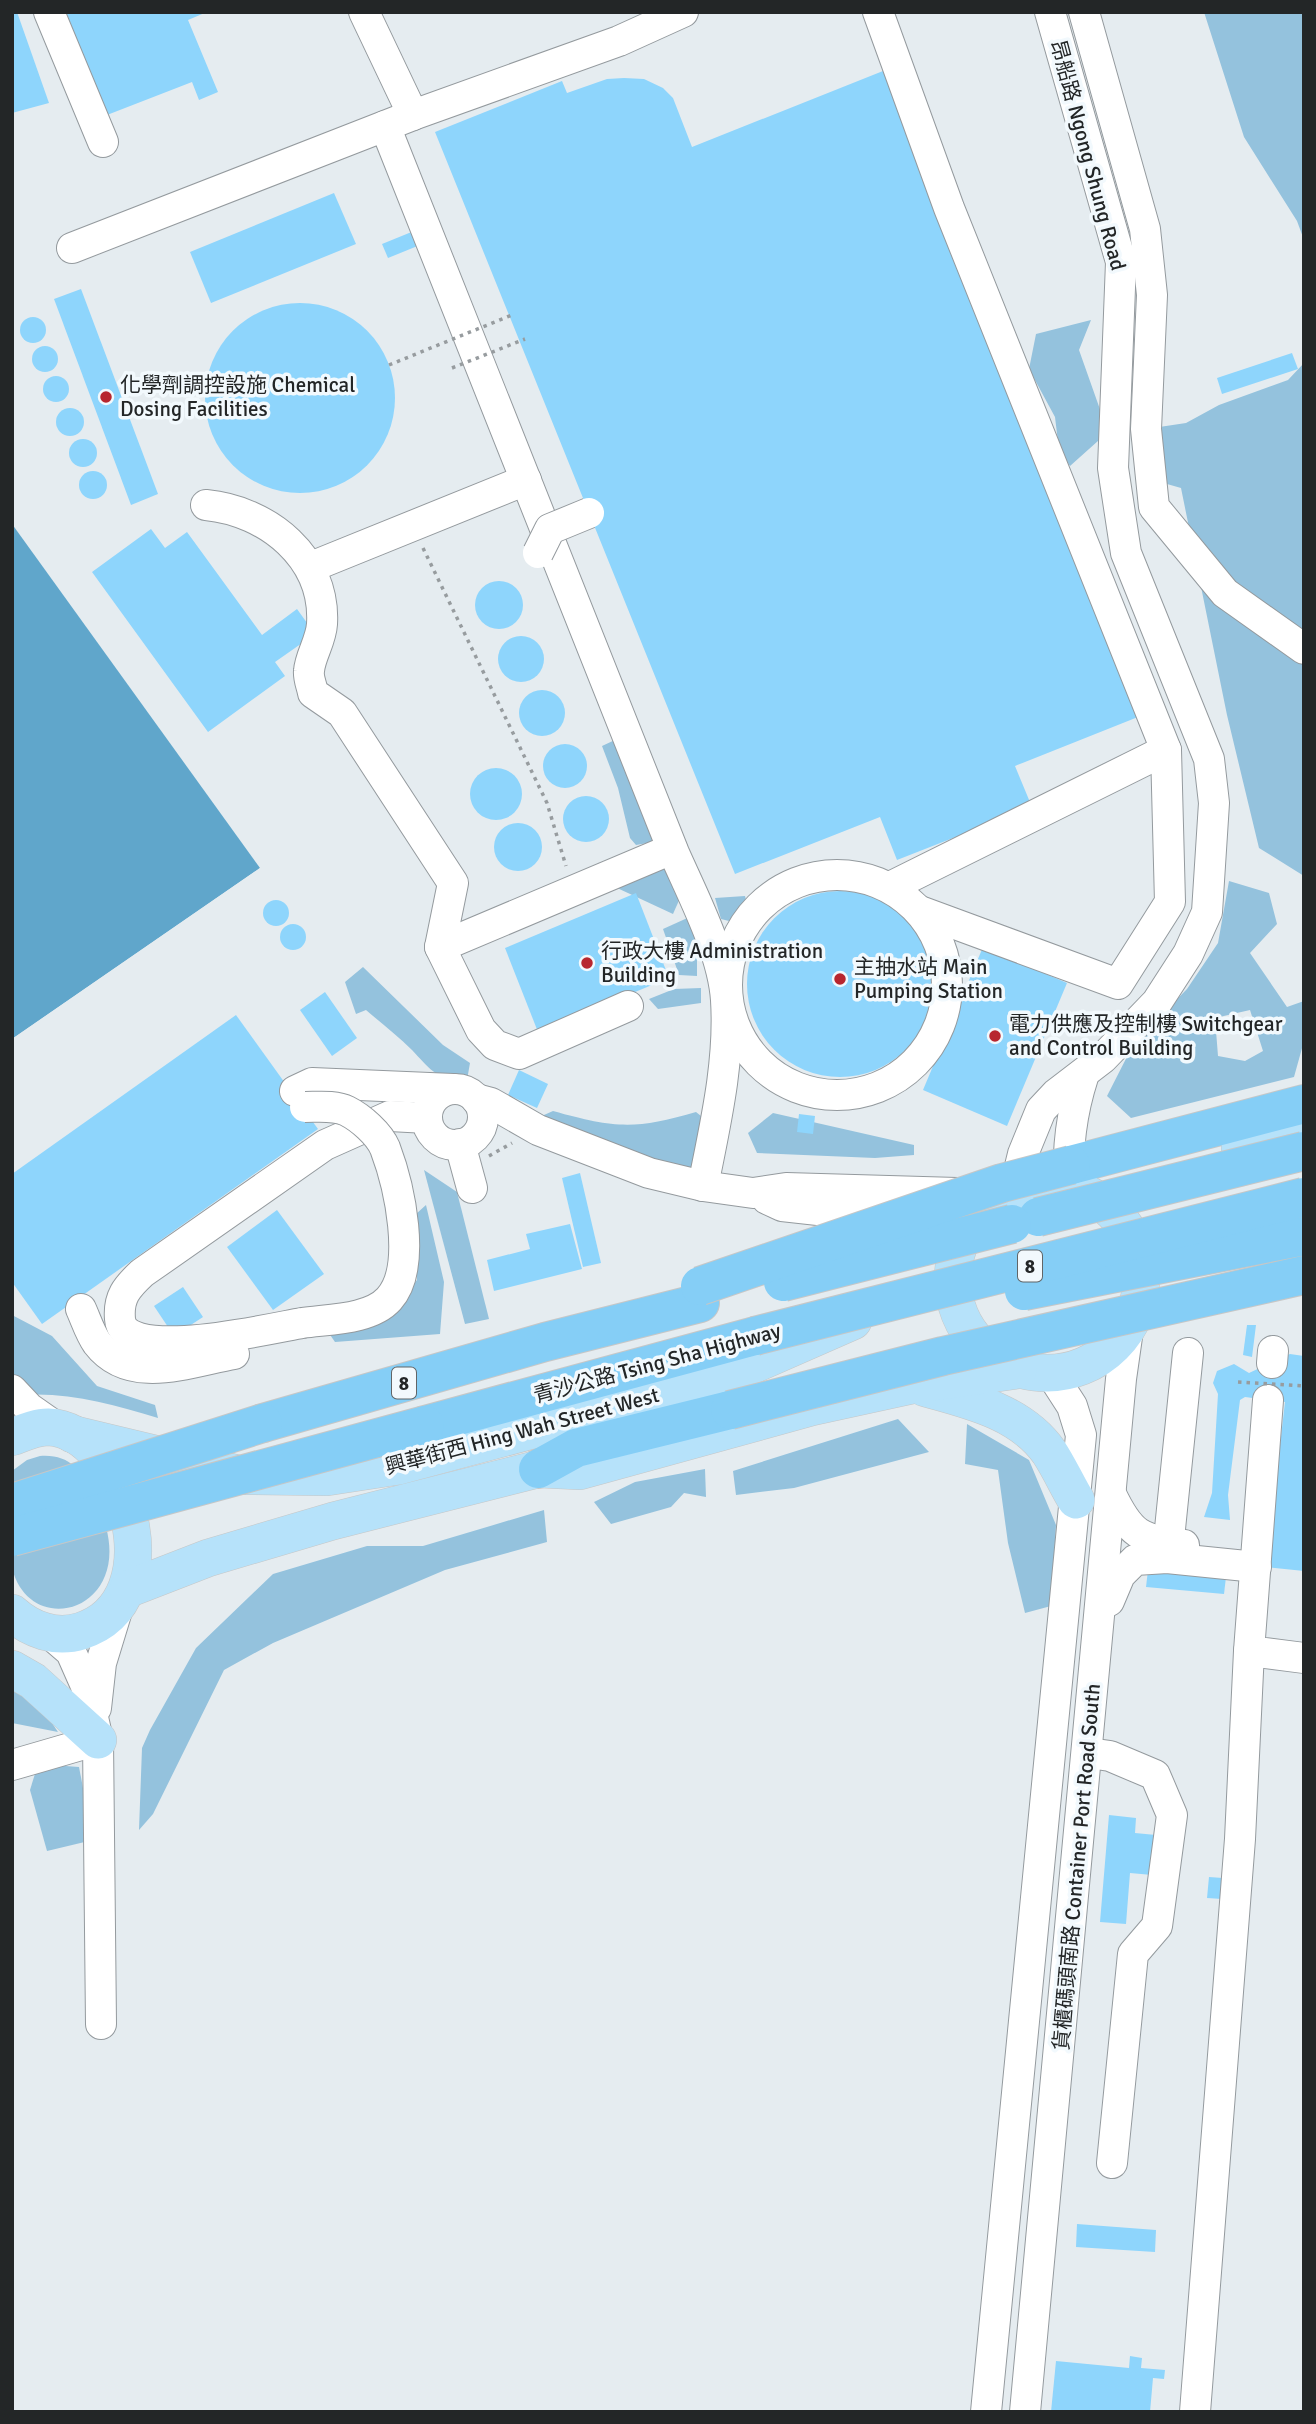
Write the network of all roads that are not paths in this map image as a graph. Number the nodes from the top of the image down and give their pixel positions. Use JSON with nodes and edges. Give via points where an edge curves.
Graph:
{"nodes":[{"id":1,"x":49,"y":12,"type":"edge"},
{"id":2,"x":364,"y":12,"type":"edge"},
{"id":3,"x":683,"y":12,"type":"edge"},
{"id":4,"x":878,"y":12,"type":"edge"},
{"id":5,"x":1050,"y":12,"type":"edge"},
{"id":6,"x":1084,"y":12,"type":"edge"},
{"id":7,"x":413,"y":115,"type":"junction"},
{"id":8,"x":385,"y":126,"type":"junction"},
{"id":9,"x":103,"y":142,"type":"dead end"},
{"id":10,"x":72,"y":248,"type":"dead end"},
{"id":11,"x":526,"y":480,"type":"junction"},
{"id":12,"x":206,"y":505,"type":"dead end"},
{"id":13,"x":589,"y":513,"type":"dead end"},
{"id":14,"x":311,"y":567,"type":"junction"},
{"id":15,"x":1304,"y":649,"type":"edge"},
{"id":16,"x":1166,"y":750,"type":"junction"},
{"id":17,"x":666,"y":852,"type":"junction"},
{"id":18,"x":890,"y":887,"type":"junction"},
{"id":19,"x":920,"y":911,"type":"junction"},
{"id":20,"x":440,"y":947,"type":"junction"},
{"id":21,"x":726,"y":998,"type":"junction"},
{"id":22,"x":628,"y":1006,"type":"dead end"},
{"id":23,"x":1083,"y":1077,"type":"junction"},
{"id":24,"x":464,"y":1094,"type":"junction"},
{"id":25,"x":1304,"y":1104,"type":"edge"},
{"id":26,"x":427,"y":1118,"type":"junction"},
{"id":27,"x":367,"y":1126,"type":"junction"},
{"id":28,"x":538,"y":1130,"type":"junction"},
{"id":29,"x":1304,"y":1131,"type":"edge"},
{"id":30,"x":467,"y":1141,"type":"junction"},
{"id":31,"x":1304,"y":1151,"type":"edge"},
{"id":32,"x":703,"y":1186,"type":"junction"},
{"id":33,"x":472,"y":1188,"type":"dead end"},
{"id":34,"x":752,"y":1193,"type":"junction"},
{"id":35,"x":1008,"y":1193,"type":"junction"},
{"id":36,"x":1084,"y":1194,"type":"junction"},
{"id":37,"x":1304,"y":1197,"type":"edge"},
{"id":38,"x":1304,"y":1205,"type":"edge"},
{"id":39,"x":1304,"y":1236,"type":"edge"},
{"id":40,"x":956,"y":1256,"type":"junction"},
{"id":41,"x":1143,"y":1275,"type":"junction"},
{"id":42,"x":1304,"y":1275,"type":"edge"},
{"id":43,"x":81,"y":1309,"type":"dead end"},
{"id":44,"x":302,"y":1323,"type":"junction"},
{"id":45,"x":1129,"y":1323,"type":"junction"},
{"id":46,"x":755,"y":1336,"type":"junction"},
{"id":47,"x":545,"y":1342,"type":"junction"},
{"id":48,"x":1188,"y":1353,"type":"dead end"},
{"id":49,"x":1035,"y":1372,"type":"junction"},
{"id":50,"x":913,"y":1385,"type":"junction"},
{"id":51,"x":12,"y":1390,"type":"edge"},
{"id":52,"x":1268,"y":1400,"type":"dead end"},
{"id":53,"x":263,"y":1423,"type":"junction"},
{"id":54,"x":65,"y":1432,"type":"junction"},
{"id":55,"x":12,"y":1437,"type":"edge"},
{"id":56,"x":538,"y":1469,"type":"junction"},
{"id":57,"x":12,"y":1480,"type":"edge"},
{"id":58,"x":1111,"y":1494,"type":"junction"},
{"id":59,"x":1076,"y":1500,"type":"junction"},
{"id":60,"x":12,"y":1503,"type":"edge"},
{"id":61,"x":12,"y":1537,"type":"edge"},
{"id":62,"x":1168,"y":1550,"type":"junction"},
{"id":63,"x":1256,"y":1560,"type":"junction"},
{"id":64,"x":124,"y":1596,"type":"junction"},
{"id":65,"x":12,"y":1614,"type":"edge"},
{"id":66,"x":1100,"y":1621,"type":"junction"},
{"id":67,"x":49,"y":1633,"type":"junction"},
{"id":68,"x":1249,"y":1651,"type":"junction"},
{"id":69,"x":1304,"y":1658,"type":"edge"},
{"id":70,"x":12,"y":1669,"type":"edge"},
{"id":71,"x":97,"y":1729,"type":"junction"},
{"id":72,"x":1089,"y":1753,"type":"junction"},
{"id":73,"x":12,"y":1765,"type":"edge"},
{"id":74,"x":101,"y":2024,"type":"dead end"},
{"id":75,"x":1112,"y":2163,"type":"dead end"},
{"id":76,"x":986,"y":2412,"type":"edge"},
{"id":77,"x":1026,"y":2412,"type":"edge"},
{"id":78,"x":1195,"y":2412,"type":"edge"}],
"edges":[{"from":1,"to":9,"type":"street"},
{"from":2,"to":7,"type":"street"},
{"from":3,"to":7,"type":"street","via":[[619,41]]},
{"from":4,"to":16,"type":"street","via":[[949,208]]},
{"from":5,"to":23,"type":"street","name":"昂船路 Ngong Shung Road","via":[[1121,262],[1112,468],[1126,553],[1209,759],[1214,803],[1208,912],[1188,954],[1157,1002]]},
{"from":6,"to":15,"type":"street","via":[[1145,229],[1152,295],[1146,429],[1154,507],[1225,593]]},
{"from":7,"to":8,"type":"street"},
{"from":8,"to":10,"type":"street"},
{"from":8,"to":11,"type":"street"},
{"from":11,"to":14,"type":"street"},
{"from":11,"to":17,"type":"street"},
{"from":12,"to":14,"type":"street","via":[[230,507],[265,522]]},
{"from":13,"to":17,"type":"street","bridge":true,"via":[[550,529],[538,553]]},
{"from":14,"to":20,"type":"street","via":[[321,595],[320,636],[309,671],[313,693],[342,713],[453,883]]},
{"from":16,"to":18,"type":"street"},
{"from":16,"to":19,"type":"street","via":[[1170,902],[1118,984]]},
{"from":17,"to":20,"type":"street"},
{"from":17,"to":21,"type":"street","via":[[708,927]]},
{"from":18,"to":19,"type":"street"},
{"from":18,"to":21,"type":"street","via":[[857,876],[822,875],[789,884],[761,904],[739,931],[728,963]]},
{"from":19,"to":21,"type":"street","via":[[940,943],[948,980],[944,1017],[927,1051],[900,1077],[865,1093],[827,1096],[790,1086],[760,1065],[744,1044]]},
{"from":20,"to":22,"type":"street","via":[[481,1030],[495,1045],[519,1054]]},
{"from":21,"to":32,"type":"street","via":[[724,1074]]},
{"from":23,"to":35,"type":"street","name":"昂船路 Ngong Shung Road","via":[[1041,1110]]},
{"from":23,"to":36,"type":"street","name":"昂船路 Ngong Shung Road","via":[[1073,1107],[1068,1149]]},
{"from":24,"to":26,"type":"street","via":[[444,1091],[431,1102]]},
{"from":24,"to":27,"type":"street","bridge":true,"via":[[312,1083],[300,1099],[345,1110]]},
{"from":24,"to":28,"type":"street","via":[[491,1103]]},
{"from":24,"to":30,"type":"street","via":[[482,1123]]},
{"from":25,"to":47,"type":"highway","bridge":true,"via":[[1002,1183]]},
{"from":26,"to":27,"type":"street","via":[[390,1116]]},
{"from":26,"to":30,"type":"street","via":[[441,1142]]},
{"from":27,"to":44,"type":"street","bridge":true,"via":[[385,1147],[405,1229],[405,1259],[390,1298],[378,1308]]},
{"from":27,"to":44,"type":"street","via":[[325,1145],[142,1273],[123,1292],[119,1308],[120,1324],[129,1335],[172,1343]]},
{"from":28,"to":30,"type":"street","via":[[506,1130]]},
{"from":28,"to":32,"type":"street","via":[[649,1172]]},
{"from":29,"to":36,"type":"main road"},
{"from":30,"to":33,"type":"street"},
{"from":31,"to":47,"type":"highway","number":"8","bridge":true},
{"from":32,"to":34,"type":"street"},
{"from":34,"to":35,"type":"street","via":[[786,1188]]},
{"from":34,"to":40,"type":"street","via":[[782,1206],[899,1219]]},
{"from":35,"to":36,"type":"main road","via":[[1032,1186]]},
{"from":35,"to":40,"type":"main road","via":[[977,1215]]},
{"from":36,"to":41,"type":"main road","via":[[1118,1216],[1132,1237]]},
{"from":37,"to":46,"type":"highway","name":"青沙公路 Tsing Sha Highway","number":"8","bridge":true},
{"from":38,"to":41,"type":"street","via":[[1233,1219],[1196,1234]]},
{"from":39,"to":46,"type":"highway","bridge":true,"via":[[1094,1279]]},
{"from":40,"to":49,"type":"main road","via":[[955,1302],[968,1331],[989,1354]]},
{"from":40,"to":54,"type":"main road","name":"興華街西 Hing Wah Street West","via":[[923,1288],[719,1380],[399,1466],[327,1477],[247,1476]]},
{"from":41,"to":45,"type":"main road"},
{"from":42,"to":56,"type":"highway","bridge":true,"via":[[943,1356],[576,1448]]},
{"from":43,"to":44,"type":"street","via":[[96,1341],[111,1358],[141,1369],[287,1345]]},
{"from":45,"to":49,"type":"main road","via":[[1093,1364]]},
{"from":45,"to":58,"type":"street","name":"貨櫃碼頭南路 Container Port Road South"},
{"from":46,"to":61,"type":"highway","name":"青沙公路 Tsing Sha Highway","number":"8","bridge":true},
{"from":47,"to":53,"type":"highway","number":"8"},
{"from":48,"to":62,"type":"street"},
{"from":49,"to":50,"type":"main road","name":"興華街西 Hing Wah Street West"},
{"from":49,"to":59,"type":"street","name":"貨櫃碼頭南路 Container Port Road South","via":[[1072,1406],[1081,1435]]},
{"from":50,"to":56,"type":"main road","name":"興華街西 Hing Wah Street West","via":[[580,1471]]},
{"from":50,"to":59,"type":"main road","via":[[987,1407],[1022,1423],[1049,1451]]},
{"from":51,"to":54,"type":"street","name":"興華街西 Hing Wah Street West","via":[[29,1408]]},
{"from":52,"to":63,"type":"street"},
{"from":53,"to":57,"type":"highway","number":"8","bridge":true},
{"from":53,"to":60,"type":"highway","bridge":true},
{"from":54,"to":55,"type":"main road","via":[[46,1427]]},
{"from":54,"to":64,"type":"main road","via":[[109,1469],[121,1492],[135,1554]]},
{"from":56,"to":64,"type":"main road","name":"興華街西 Hing Wah Street West","via":[[233,1550],[171,1570]]},
{"from":58,"to":62,"type":"street","via":[[1134,1532]]},
{"from":58,"to":66,"type":"street","name":"貨櫃碼頭南路 Container Port Road South"},
{"from":59,"to":76,"type":"street","name":"貨櫃碼頭南路 Container Port Road South"},
{"from":62,"to":63,"type":"street"},
{"from":62,"to":66,"type":"street","via":[[1126,1566]]},
{"from":63,"to":68,"type":"street"},
{"from":64,"to":67,"type":"main road","name":"興華街西 Hing Wah Street West","via":[[91,1628]]},
{"from":64,"to":71,"type":"street","via":[[102,1663]]},
{"from":65,"to":67,"type":"main road"},
{"from":66,"to":72,"type":"street","name":"貨櫃碼頭南路 Container Port Road South"},
{"from":67,"to":71,"type":"street","via":[[71,1652]]},
{"from":68,"to":69,"type":"street"},
{"from":68,"to":78,"type":"street","via":[[1240,1839]]},
{"from":70,"to":71,"type":"main road"},
{"from":71,"to":73,"type":"street"},
{"from":71,"to":74,"type":"street"},
{"from":72,"to":75,"type":"street","via":[[1110,1756],[1155,1775],[1172,1815],[1157,1926],[1133,1954]]},
{"from":72,"to":77,"type":"street","name":"貨櫃碼頭南路 Container Port Road South"}]}
